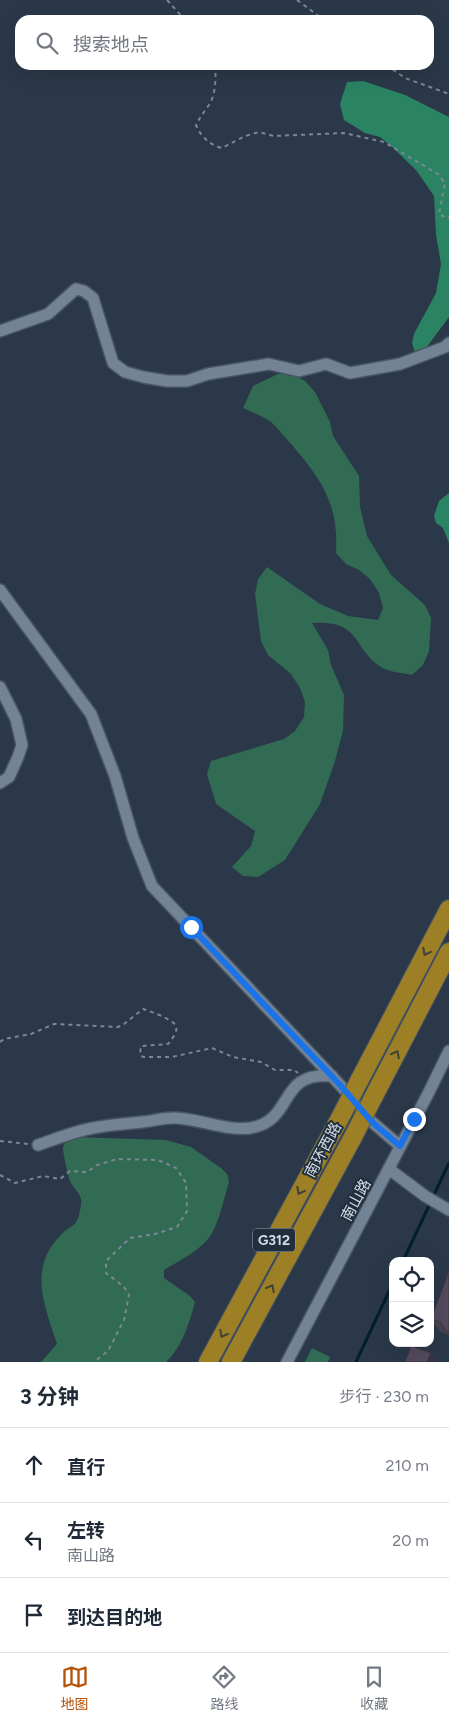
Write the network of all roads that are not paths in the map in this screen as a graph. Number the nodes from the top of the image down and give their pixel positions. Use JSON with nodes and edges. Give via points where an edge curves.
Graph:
{"nodes":[{"id":1,"x":0,"y":331,"type":"edge"},
{"id":2,"x":449,"y":343,"type":"edge"},
{"id":3,"x":0,"y":590,"type":"edge"},
{"id":4,"x":0,"y":687,"type":"edge"},
{"id":5,"x":0,"y":783,"type":"edge"},
{"id":6,"x":449,"y":909,"type":"edge"},
{"id":7,"x":449,"y":952,"type":"edge"},
{"id":8,"x":449,"y":1051,"type":"edge"},
{"id":9,"x":332,"y":1076,"type":"junction"},
{"id":10,"x":38,"y":1145,"type":"road end"},
{"id":11,"x":400,"y":1146,"type":"junction"},
{"id":12,"x":389,"y":1169,"type":"junction"},
{"id":13,"x":449,"y":1210,"type":"edge"},
{"id":14,"x":208,"y":1362,"type":"edge"},
{"id":15,"x":231,"y":1362,"type":"edge"},
{"id":16,"x":287,"y":1362,"type":"edge"}],
"edges":[{"from":1,"to":2,"type":"street","via":[[48,314],[76,289],[84,291],[93,298],[114,363],[125,372],[143,377],[187,381],[208,374],[269,364],[299,371],[326,364],[350,373],[400,364]]},
{"from":3,"to":9,"type":"street","via":[[91,714],[152,886]]},
{"from":4,"to":5,"type":"street","via":[[16,719],[22,744],[9,777]]},
{"from":6,"to":14,"type":"highway","name":"南环西路","number":"G312","one_way":true,"bridge":true},
{"from":15,"to":7,"type":"highway","name":"南环西路","number":"G312","one_way":true,"bridge":true},
{"from":8,"to":11,"type":"street","name":"南山路"},
{"from":9,"to":10,"type":"street","via":[[320,1075],[301,1081],[272,1119],[258,1127],[242,1130],[175,1118],[91,1128]]},
{"from":9,"to":11,"type":"street","via":[[372,1122]]},
{"from":11,"to":12,"type":"street","name":"南山路"},
{"from":12,"to":13,"type":"street"},
{"from":12,"to":16,"type":"street","name":"南山路"}]}
